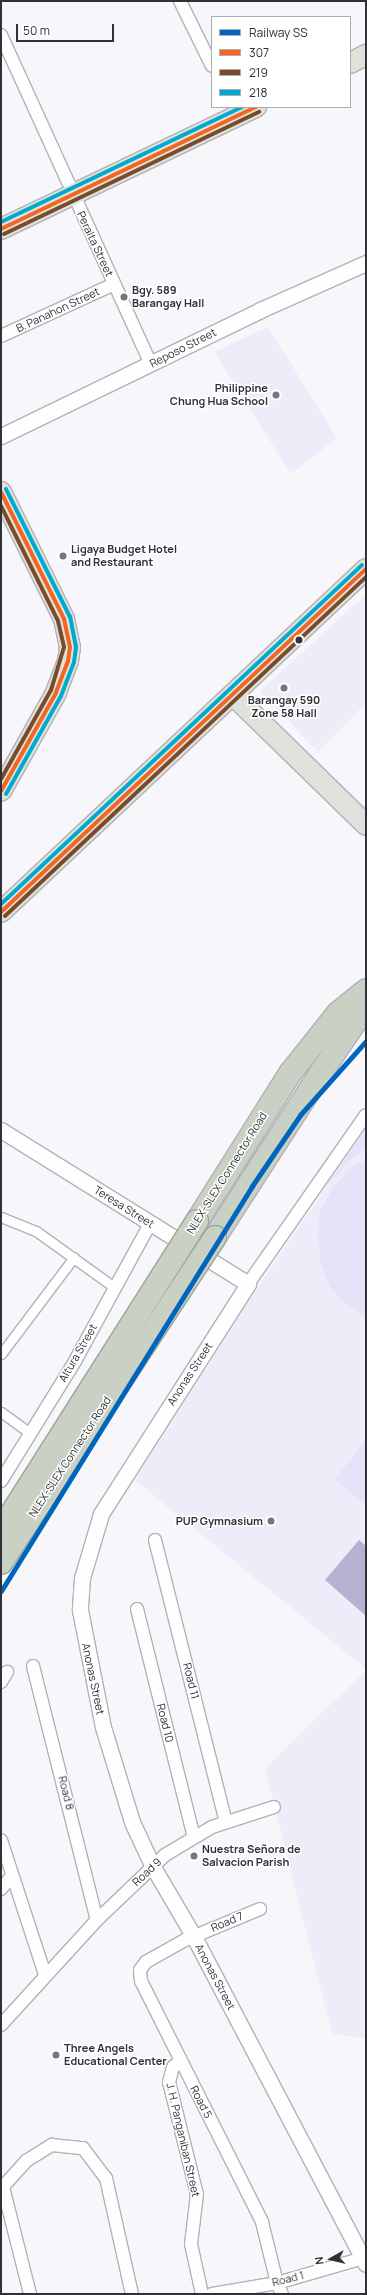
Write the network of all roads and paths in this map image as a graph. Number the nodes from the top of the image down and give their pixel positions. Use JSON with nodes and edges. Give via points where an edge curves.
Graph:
{"nodes":[{"id":1,"x":180,"y":1,"type":"edge"},
{"id":2,"x":1,"y":35,"type":"edge"},
{"id":3,"x":366,"y":55,"type":"edge"},
{"id":4,"x":351,"y":62,"type":"edge"},
{"id":5,"x":211,"y":64,"type":"edge"},
{"id":6,"x":252,"y":108,"type":"edge"},
{"id":7,"x":235,"y":112,"type":"edge"},
{"id":8,"x":73,"y":196,"type":"junction"},
{"id":9,"x":1,"y":229,"type":"edge"},
{"id":10,"x":366,"y":263,"type":"edge"},
{"id":11,"x":114,"y":284,"type":"junction"},
{"id":12,"x":1,"y":336,"type":"edge"},
{"id":13,"x":151,"y":364,"type":"junction"},
{"id":14,"x":1,"y":436,"type":"edge"},
{"id":15,"x":1,"y":492,"type":"edge"},
{"id":16,"x":366,"y":568,"type":"edge"},
{"id":17,"x":238,"y":690,"type":"junction"},
{"id":18,"x":1,"y":790,"type":"edge"},
{"id":19,"x":366,"y":811,"type":"edge"},
{"id":20,"x":366,"y":825,"type":"edge"},
{"id":21,"x":1,"y":912,"type":"edge"},
{"id":22,"x":366,"y":992,"type":"edge"},
{"id":23,"x":366,"y":1012,"type":"edge"},
{"id":24,"x":330,"y":1049,"type":"dead end"},
{"id":25,"x":366,"y":1116,"type":"edge"},
{"id":26,"x":1,"y":1130,"type":"edge"},
{"id":27,"x":1,"y":1217,"type":"edge"},
{"id":28,"x":150,"y":1224,"type":"junction"},
{"id":29,"x":74,"y":1258,"type":"junction"},
{"id":30,"x":248,"y":1284,"type":"junction"},
{"id":31,"x":114,"y":1287,"type":"junction"},
{"id":32,"x":1,"y":1354,"type":"edge"},
{"id":33,"x":1,"y":1412,"type":"edge"},
{"id":34,"x":29,"y":1432,"type":"junction"},
{"id":35,"x":1,"y":1481,"type":"edge"},
{"id":36,"x":1,"y":1530,"type":"edge"},
{"id":37,"x":155,"y":1540,"type":"dead end"},
{"id":38,"x":1,"y":1563,"type":"edge"},
{"id":39,"x":137,"y":1609,"type":"dead end"},
{"id":40,"x":33,"y":1666,"type":"dead end"},
{"id":41,"x":274,"y":1807,"type":"dead end"},
{"id":42,"x":226,"y":1822,"type":"junction"},
{"id":43,"x":194,"y":1837,"type":"junction"},
{"id":44,"x":1,"y":1840,"type":"edge"},
{"id":45,"x":153,"y":1867,"type":"junction"},
{"id":46,"x":12,"y":1876,"type":"junction"},
{"id":47,"x":1,"y":1889,"type":"edge"},
{"id":48,"x":260,"y":1909,"type":"dead end"},
{"id":49,"x":97,"y":1920,"type":"junction"},
{"id":50,"x":194,"y":1937,"type":"junction"},
{"id":51,"x":45,"y":1975,"type":"junction"},
{"id":52,"x":1,"y":2025,"type":"edge"},
{"id":53,"x":180,"y":2061,"type":"junction"},
{"id":54,"x":2,"y":2188,"type":"edge"},
{"id":55,"x":364,"y":2261,"type":"edge"},
{"id":56,"x":277,"y":2283,"type":"junction"},
{"id":57,"x":30,"y":2294,"type":"edge"},
{"id":58,"x":132,"y":2294,"type":"edge"},
{"id":59,"x":202,"y":2294,"type":"edge"},
{"id":60,"x":212,"y":2294,"type":"edge"},
{"id":61,"x":282,"y":2294,"type":"edge"}],
"edges":[{"from":1,"to":5,"type":"street"},
{"from":2,"to":8,"type":"street","name":"Peralta Street"},
{"from":3,"to":4,"type":"main road"},
{"from":6,"to":7,"type":"main road"},
{"from":7,"to":8,"type":"main road"},
{"from":8,"to":9,"type":"main road"},
{"from":8,"to":11,"type":"street","name":"Peralta Street"},
{"from":10,"to":13,"type":"street","name":"Reposo Street","via":[[260,310]]},
{"from":11,"to":12,"type":"street","name":"B. Panahon Street"},
{"from":11,"to":13,"type":"street","name":"Peralta Street"},
{"from":13,"to":14,"type":"street","name":"Reposo Street"},
{"from":15,"to":18,"type":"main road","via":[[64,618],[70,647],[68,661],[56,693]]},
{"from":16,"to":17,"type":"main road"},
{"from":17,"to":19,"type":"main road"},
{"from":17,"to":20,"type":"main road"},
{"from":17,"to":21,"type":"main road"},
{"from":22,"to":24,"type":"street"},
{"from":22,"to":36,"type":"highway","name":"NLEX-SLEX Connector Road","bridge":true,"via":[[338,1013],[291,1072]]},
{"from":23,"to":38,"type":"highway","name":"NLEX-SLEX Connector Road","bridge":true,"via":[[356,1021],[320,1074]]},
{"from":25,"to":30,"type":"street","name":"Anonas Street"},
{"from":26,"to":28,"type":"street","name":"Teresa Street"},
{"from":27,"to":29,"type":"street","via":[[36,1231]]},
{"from":28,"to":30,"type":"street","name":"Teresa Street"},
{"from":28,"to":31,"type":"street","name":"Altura Street"},
{"from":29,"to":31,"type":"street"},
{"from":29,"to":32,"type":"street"},
{"from":30,"to":45,"type":"street","name":"Anonas Street","via":[[100,1514],[82,1578],[81,1617],[103,1727],[132,1822]]},
{"from":31,"to":34,"type":"street","name":"Altura Street","via":[[75,1361]]},
{"from":33,"to":34,"type":"street"},
{"from":34,"to":35,"type":"street","name":"Altura Street"},
{"from":37,"to":42,"type":"street","name":"Road 11"},
{"from":39,"to":43,"type":"street","name":"Road 10"},
{"from":40,"to":49,"type":"street","name":"Road 8"},
{"from":41,"to":42,"type":"street","name":"Road 9"},
{"from":42,"to":43,"type":"street","name":"Road 9"},
{"from":43,"to":45,"type":"street","name":"Road 9"},
{"from":44,"to":46,"type":"street"},
{"from":45,"to":49,"type":"street","name":"Road 9"},
{"from":45,"to":50,"type":"street","name":"Anonas Street"},
{"from":46,"to":47,"type":"street"},
{"from":46,"to":51,"type":"street"},
{"from":48,"to":50,"type":"street","name":"Road 7"},
{"from":49,"to":51,"type":"street","name":"Road 9"},
{"from":50,"to":53,"type":"street","name":"Road 5","via":[[146,1962],[140,1970],[141,1981]]},
{"from":50,"to":55,"type":"street","name":"Anonas Street"},
{"from":51,"to":52,"type":"street","name":"Road 9"},
{"from":53,"to":56,"type":"street","name":"Road 5","via":[[262,2222]]},
{"from":53,"to":59,"type":"street","name":"J. H. Panganiban Street","via":[[173,2067],[169,2082],[197,2194],[191,2244]]},
{"from":54,"to":57,"type":"street"},
{"from":54,"to":58,"type":"street","via":[[26,2161],[52,2145],[82,2148],[106,2178]]},
{"from":55,"to":56,"type":"street","name":"Road 1"},
{"from":56,"to":60,"type":"street","name":"Road 1"},
{"from":56,"to":61,"type":"street","name":"Road 5"}]}
